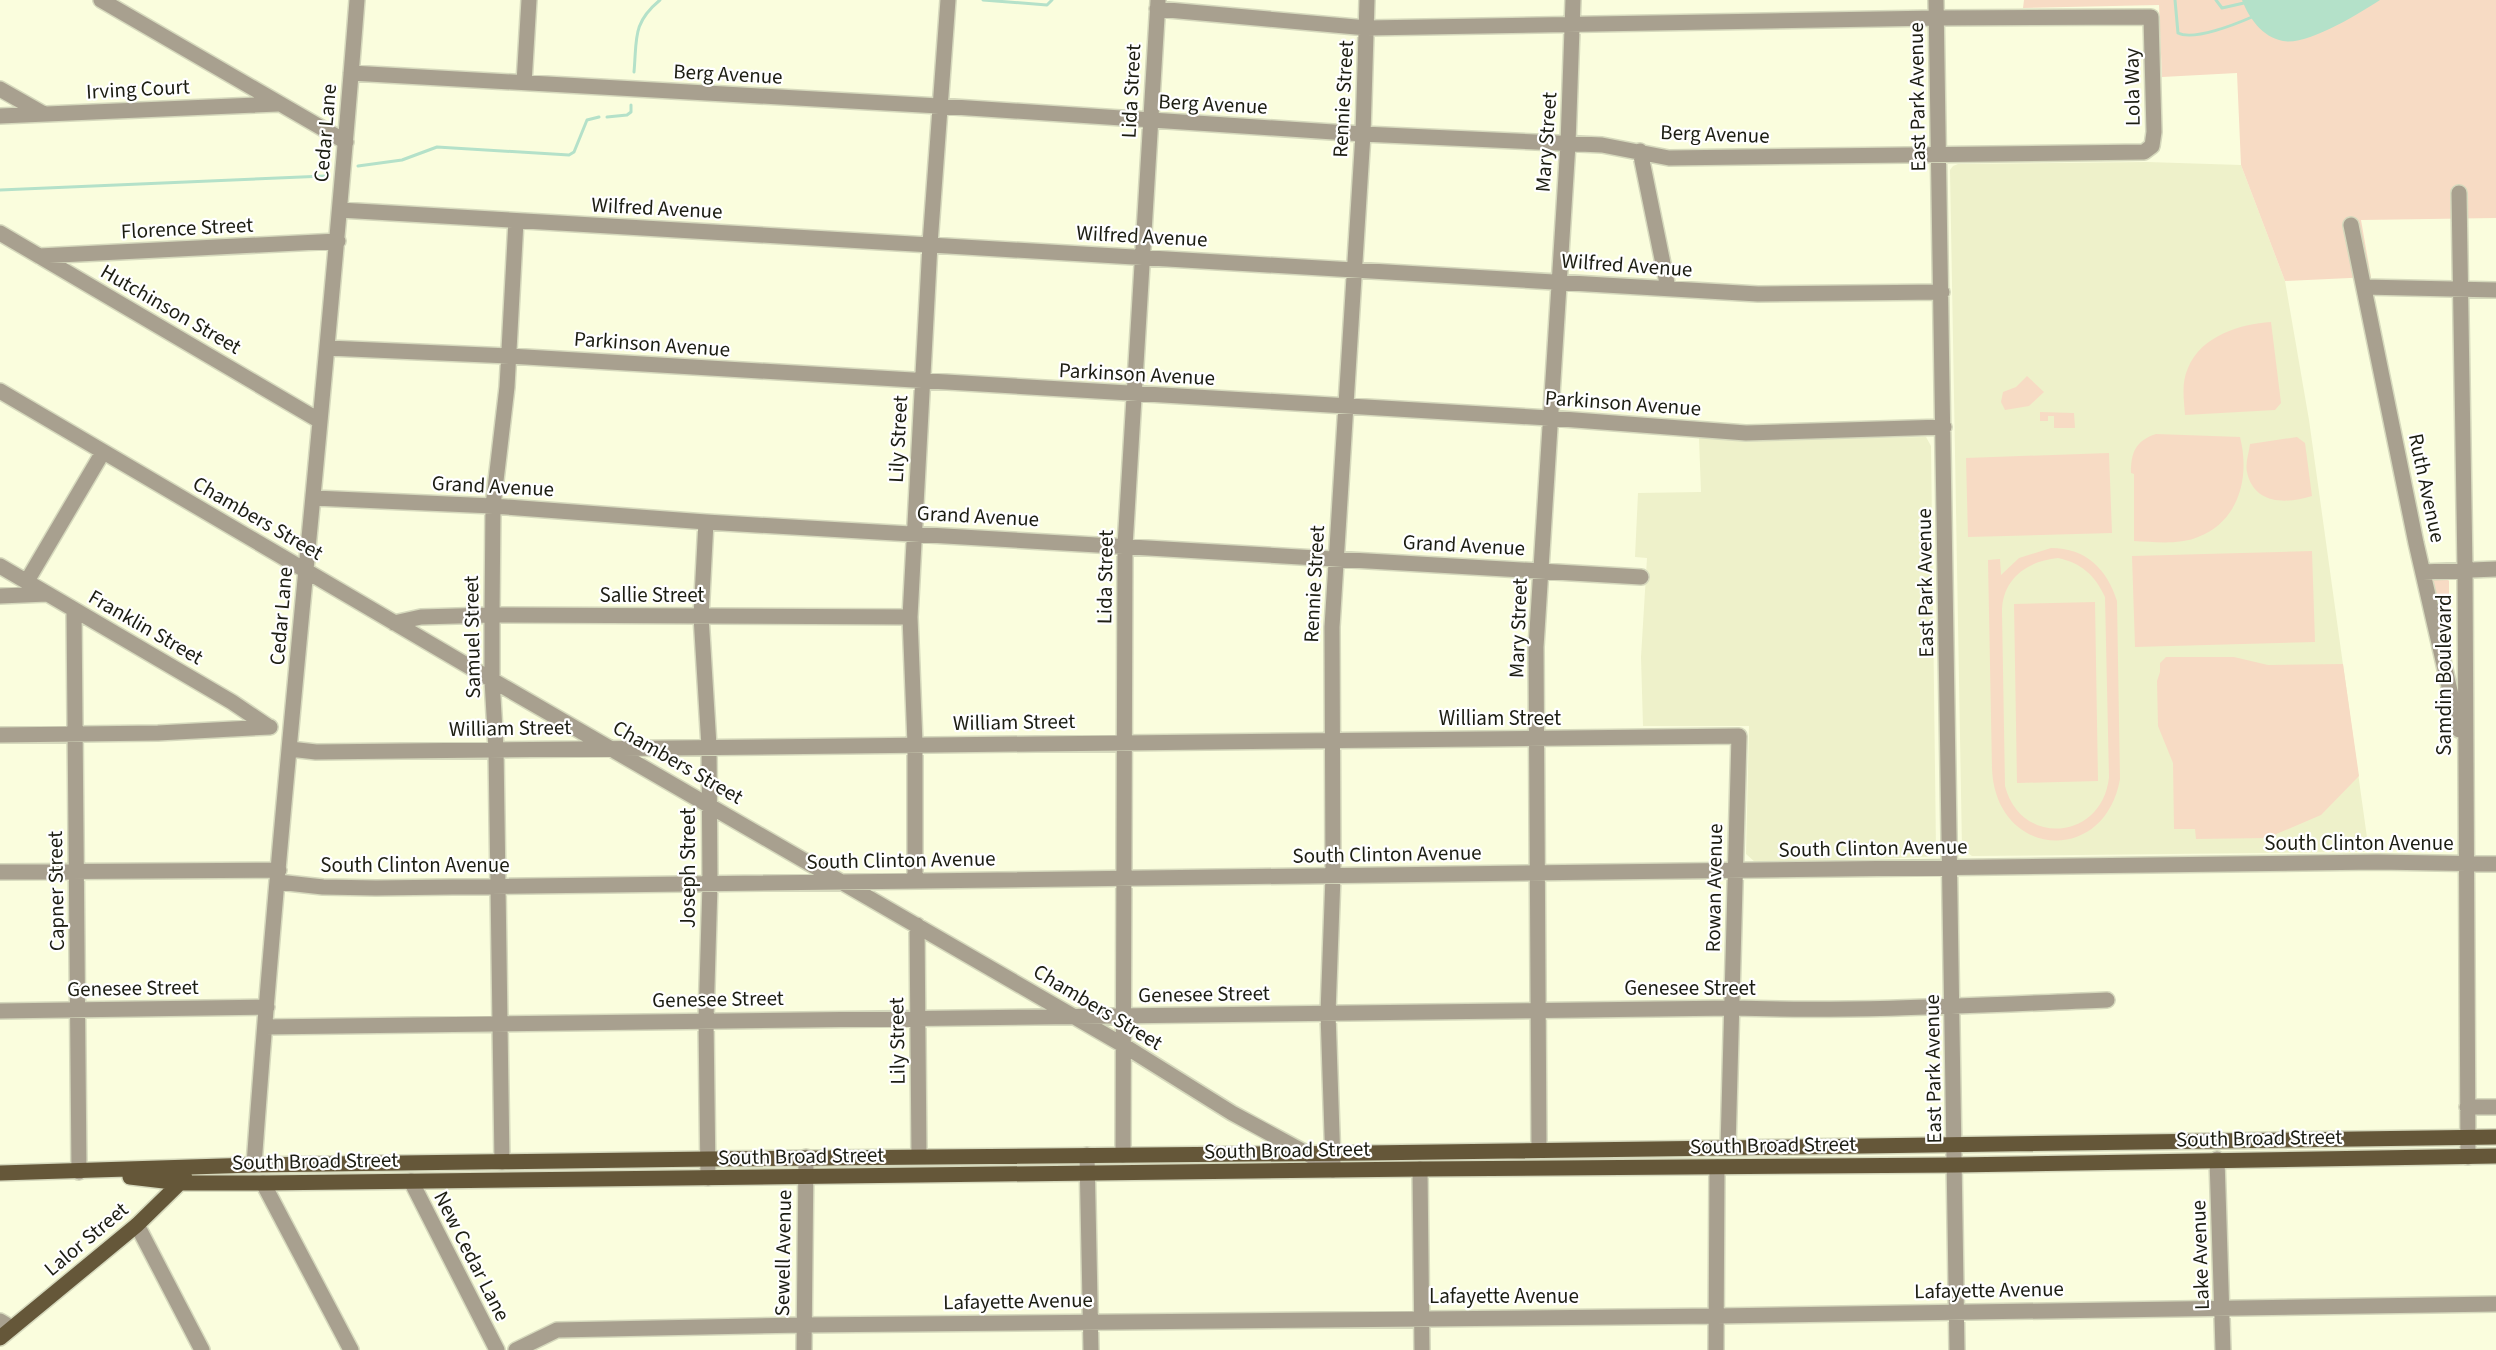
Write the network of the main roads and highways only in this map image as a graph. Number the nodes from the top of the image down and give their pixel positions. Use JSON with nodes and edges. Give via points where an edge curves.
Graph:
{"nodes":[{"id":1,"x":2496,"y":1137,"type":"edge"},
{"id":2,"x":2496,"y":1156,"type":"edge"},
{"id":3,"x":195,"y":1167,"type":"junction"},
{"id":4,"x":79,"y":1172,"type":"junction"},
{"id":5,"x":0,"y":1173,"type":"edge"},
{"id":6,"x":181,"y":1183,"type":"junction"},
{"id":7,"x":6,"y":1324,"type":"edge"},
{"id":8,"x":0,"y":1338,"type":"edge"}],
"edges":[{"from":1,"to":3,"type":"main road","name":"South Broad Street"},
{"from":2,"to":6,"type":"main road","name":"South Broad Street"},
{"from":3,"to":4,"type":"main road","name":"South Broad Street"},
{"from":3,"to":6,"type":"main road","name":"Lalor Street"},
{"from":4,"to":5,"type":"main road","name":"South Broad Street"},
{"from":4,"to":6,"type":"main road","name":"South Broad Street"},
{"from":6,"to":7,"type":"main road","name":"Lalor Street","via":[[137,1225]]},
{"from":7,"to":8,"type":"main road","name":"Lalor Street"}]}
